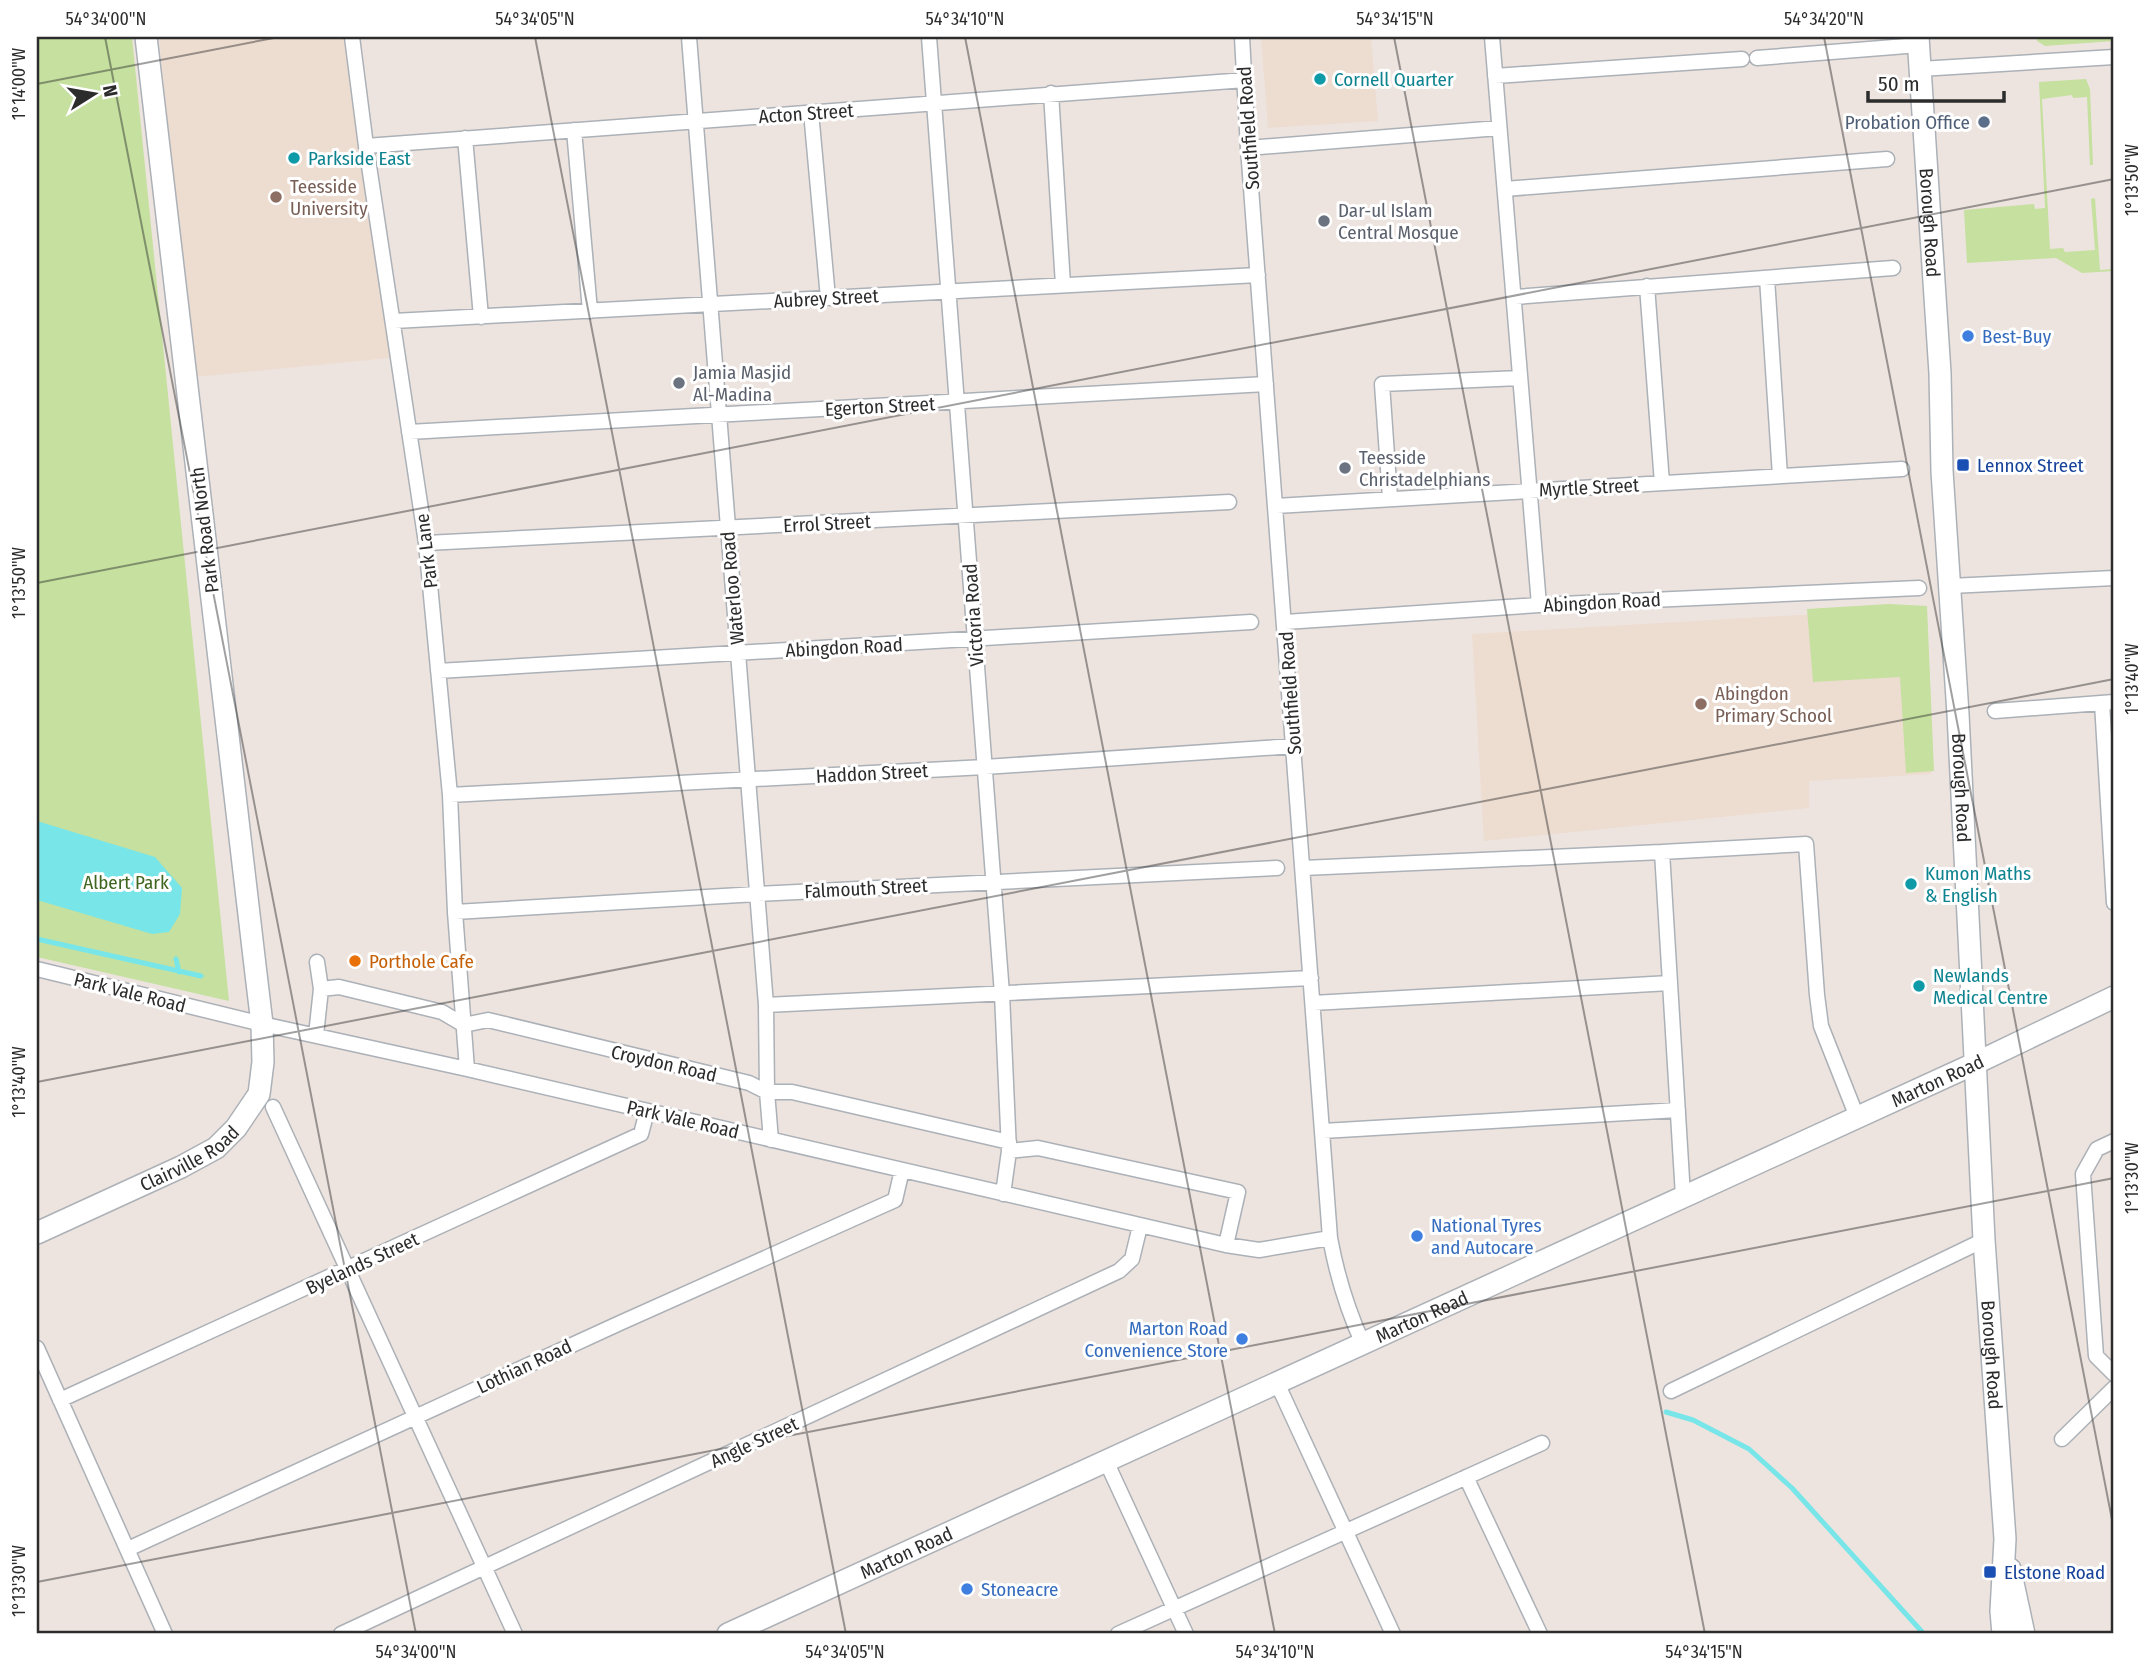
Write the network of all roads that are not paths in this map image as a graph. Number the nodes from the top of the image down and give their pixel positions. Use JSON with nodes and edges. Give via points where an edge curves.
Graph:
{"nodes":[{"id":1,"x":146,"y":37,"type":"edge"},
{"id":2,"x":352,"y":37,"type":"edge"},
{"id":3,"x":689,"y":37,"type":"edge"},
{"id":4,"x":929,"y":37,"type":"edge"},
{"id":5,"x":1242,"y":37,"type":"edge"},
{"id":6,"x":1492,"y":37,"type":"edge"},
{"id":7,"x":1919,"y":41,"type":"edge"},
{"id":8,"x":2114,"y":57,"type":"edge"},
{"id":9,"x":1920,"y":69,"type":"junction"},
{"id":10,"x":1495,"y":76,"type":"junction"},
{"id":11,"x":1245,"y":80,"type":"junction"},
{"id":12,"x":1051,"y":93,"type":"junction"},
{"id":13,"x":933,"y":103,"type":"junction"},
{"id":14,"x":811,"y":112,"type":"junction"},
{"id":15,"x":694,"y":121,"type":"junction"},
{"id":16,"x":1499,"y":128,"type":"junction"},
{"id":17,"x":574,"y":130,"type":"junction"},
{"id":18,"x":465,"y":138,"type":"junction"},
{"id":19,"x":366,"y":146,"type":"junction"},
{"id":20,"x":1248,"y":148,"type":"junction"},
{"id":21,"x":1887,"y":159,"type":"dead end"},
{"id":22,"x":1504,"y":189,"type":"junction"},
{"id":23,"x":1893,"y":268,"type":"dead end"},
{"id":24,"x":1258,"y":275,"type":"junction"},
{"id":25,"x":1767,"y":278,"type":"junction"},
{"id":26,"x":1063,"y":285,"type":"junction"},
{"id":27,"x":1647,"y":286,"type":"junction"},
{"id":28,"x":948,"y":292,"type":"junction"},
{"id":29,"x":1515,"y":296,"type":"junction"},
{"id":30,"x":828,"y":298,"type":"junction"},
{"id":31,"x":709,"y":304,"type":"junction"},
{"id":32,"x":590,"y":311,"type":"junction"},
{"id":33,"x":481,"y":317,"type":"junction"},
{"id":34,"x":394,"y":321,"type":"junction"},
{"id":35,"x":1520,"y":378,"type":"junction"},
{"id":36,"x":1266,"y":384,"type":"junction"},
{"id":37,"x":956,"y":401,"type":"junction"},
{"id":38,"x":718,"y":415,"type":"junction"},
{"id":39,"x":409,"y":432,"type":"junction"},
{"id":40,"x":1902,"y":469,"type":"dead end"},
{"id":41,"x":1780,"y":476,"type":"junction"},
{"id":42,"x":1662,"y":483,"type":"junction"},
{"id":43,"x":1530,"y":491,"type":"junction"},
{"id":44,"x":1390,"y":498,"type":"junction"},
{"id":45,"x":1229,"y":502,"type":"dead end"},
{"id":46,"x":1276,"y":506,"type":"junction"},
{"id":47,"x":965,"y":517,"type":"junction"},
{"id":48,"x":727,"y":528,"type":"junction"},
{"id":49,"x":426,"y":543,"type":"junction"},
{"id":50,"x":2114,"y":578,"type":"edge"},
{"id":51,"x":1950,"y":586,"type":"junction"},
{"id":52,"x":1919,"y":587,"type":"dead end"},
{"id":53,"x":1539,"y":605,"type":"junction"},
{"id":54,"x":1251,"y":622,"type":"dead end"},
{"id":55,"x":1284,"y":622,"type":"junction"},
{"id":56,"x":975,"y":639,"type":"junction"},
{"id":57,"x":738,"y":653,"type":"junction"},
{"id":58,"x":438,"y":671,"type":"junction"},
{"id":59,"x":2108,"y":702,"type":"edge"},
{"id":60,"x":1995,"y":711,"type":"dead end"},
{"id":61,"x":1294,"y":746,"type":"junction"},
{"id":62,"x":985,"y":767,"type":"junction"},
{"id":63,"x":748,"y":779,"type":"junction"},
{"id":64,"x":450,"y":795,"type":"junction"},
{"id":65,"x":1662,"y":852,"type":"junction"},
{"id":66,"x":1277,"y":868,"type":"dead end"},
{"id":67,"x":1303,"y":868,"type":"junction"},
{"id":68,"x":993,"y":881,"type":"junction"},
{"id":69,"x":757,"y":894,"type":"junction"},
{"id":70,"x":2114,"y":903,"type":"edge"},
{"id":71,"x":455,"y":912,"type":"junction"},
{"id":72,"x":317,"y":962,"type":"dead end"},
{"id":73,"x":37,"y":970,"type":"edge"},
{"id":74,"x":1311,"y":978,"type":"junction"},
{"id":75,"x":1670,"y":983,"type":"junction"},
{"id":76,"x":321,"y":989,"type":"junction"},
{"id":77,"x":1002,"y":994,"type":"junction"},
{"id":78,"x":2114,"y":997,"type":"edge"},
{"id":79,"x":1313,"y":1003,"type":"junction"},
{"id":80,"x":766,"y":1005,"type":"junction"},
{"id":81,"x":262,"y":1024,"type":"junction"},
{"id":82,"x":464,"y":1025,"type":"junction"},
{"id":83,"x":316,"y":1035,"type":"junction"},
{"id":84,"x":1976,"y":1063,"type":"junction"},
{"id":85,"x":467,"y":1069,"type":"junction"},
{"id":86,"x":766,"y":1092,"type":"junction"},
{"id":87,"x":273,"y":1107,"type":"dead end"},
{"id":88,"x":1678,"y":1110,"type":"junction"},
{"id":89,"x":647,"y":1111,"type":"junction"},
{"id":90,"x":1857,"y":1117,"type":"junction"},
{"id":91,"x":1323,"y":1131,"type":"junction"},
{"id":92,"x":771,"y":1140,"type":"junction"},
{"id":93,"x":2114,"y":1141,"type":"edge"},
{"id":94,"x":1009,"y":1146,"type":"junction"},
{"id":95,"x":902,"y":1170,"type":"junction"},
{"id":96,"x":1003,"y":1194,"type":"junction"},
{"id":97,"x":1683,"y":1196,"type":"junction"},
{"id":98,"x":1140,"y":1226,"type":"junction"},
{"id":99,"x":37,"y":1233,"type":"edge"},
{"id":100,"x":1331,"y":1238,"type":"junction"},
{"id":101,"x":1984,"y":1240,"type":"junction"},
{"id":102,"x":1226,"y":1245,"type":"junction"},
{"id":103,"x":347,"y":1270,"type":"junction"},
{"id":104,"x":1363,"y":1344,"type":"junction"},
{"id":105,"x":37,"y":1348,"type":"edge"},
{"id":106,"x":2114,"y":1374,"type":"edge"},
{"id":107,"x":1277,"y":1383,"type":"junction"},
{"id":108,"x":2114,"y":1388,"type":"edge"},
{"id":109,"x":1671,"y":1391,"type":"dead end"},
{"id":110,"x":61,"y":1400,"type":"junction"},
{"id":111,"x":414,"y":1417,"type":"junction"},
{"id":112,"x":2062,"y":1439,"type":"dead end"},
{"id":113,"x":1542,"y":1443,"type":"dead end"},
{"id":114,"x":1106,"y":1461,"type":"junction"},
{"id":115,"x":1466,"y":1477,"type":"junction"},
{"id":116,"x":1345,"y":1532,"type":"junction"},
{"id":117,"x":2004,"y":1539,"type":"junction"},
{"id":118,"x":128,"y":1549,"type":"junction"},
{"id":119,"x":485,"y":1569,"type":"junction"},
{"id":120,"x":1174,"y":1609,"type":"junction"},
{"id":121,"x":165,"y":1634,"type":"edge"},
{"id":122,"x":341,"y":1634,"type":"edge"},
{"id":123,"x":515,"y":1634,"type":"edge"},
{"id":124,"x":728,"y":1634,"type":"edge"},
{"id":125,"x":1118,"y":1634,"type":"edge"},
{"id":126,"x":1186,"y":1634,"type":"edge"},
{"id":127,"x":1393,"y":1634,"type":"edge"},
{"id":128,"x":1539,"y":1634,"type":"edge"},
{"id":129,"x":2003,"y":1634,"type":"edge"},
{"id":130,"x":2024,"y":1634,"type":"edge"}],
"edges":[{"from":1,"to":81,"type":"street","name":"Park Road North"},
{"from":2,"to":19,"type":"street","name":"Park Lane"},
{"from":3,"to":15,"type":"street","name":"Waterloo Road"},
{"from":4,"to":13,"type":"street","name":"Victoria Road"},
{"from":5,"to":11,"type":"street","name":"Southfield Road"},
{"from":6,"to":10,"type":"street"},
{"from":7,"to":9,"type":"street","name":"Borough Road"},
{"from":7,"to":10,"type":"street"},
{"from":8,"to":9,"type":"street"},
{"from":9,"to":51,"type":"street","name":"Borough Road"},
{"from":10,"to":16,"type":"street"},
{"from":11,"to":12,"type":"street","name":"Acton Street"},
{"from":11,"to":20,"type":"street","name":"Southfield Road"},
{"from":12,"to":13,"type":"street","name":"Acton Street"},
{"from":12,"to":26,"type":"street"},
{"from":13,"to":14,"type":"street","name":"Acton Street"},
{"from":13,"to":28,"type":"street","name":"Victoria Road"},
{"from":14,"to":15,"type":"street","name":"Acton Street"},
{"from":14,"to":30,"type":"street"},
{"from":15,"to":17,"type":"street","name":"Acton Street"},
{"from":15,"to":31,"type":"street","name":"Waterloo Road"},
{"from":16,"to":20,"type":"street"},
{"from":16,"to":22,"type":"street"},
{"from":17,"to":18,"type":"street","name":"Acton Street"},
{"from":17,"to":32,"type":"street"},
{"from":18,"to":19,"type":"street","name":"Acton Street"},
{"from":18,"to":33,"type":"street"},
{"from":19,"to":34,"type":"street","name":"Park Lane"},
{"from":20,"to":24,"type":"street","name":"Southfield Road"},
{"from":21,"to":22,"type":"street"},
{"from":22,"to":29,"type":"street"},
{"from":23,"to":25,"type":"street"},
{"from":24,"to":26,"type":"street","name":"Aubrey Street"},
{"from":24,"to":36,"type":"street","name":"Southfield Road"},
{"from":25,"to":27,"type":"street"},
{"from":25,"to":41,"type":"street"},
{"from":26,"to":28,"type":"street","name":"Aubrey Street"},
{"from":27,"to":29,"type":"street"},
{"from":27,"to":42,"type":"street"},
{"from":28,"to":30,"type":"street","name":"Aubrey Street"},
{"from":28,"to":37,"type":"street","name":"Victoria Road"},
{"from":29,"to":35,"type":"street"},
{"from":30,"to":31,"type":"street","name":"Aubrey Street"},
{"from":31,"to":32,"type":"street","name":"Aubrey Street"},
{"from":31,"to":38,"type":"street","name":"Waterloo Road"},
{"from":32,"to":33,"type":"street","name":"Aubrey Street"},
{"from":33,"to":34,"type":"street","name":"Aubrey Street"},
{"from":34,"to":39,"type":"street","name":"Park Lane"},
{"from":35,"to":43,"type":"street"},
{"from":35,"to":44,"type":"street","via":[[1382,384]]},
{"from":36,"to":37,"type":"street","name":"Egerton Street"},
{"from":36,"to":46,"type":"street","name":"Southfield Road"},
{"from":37,"to":38,"type":"street","name":"Egerton Street"},
{"from":37,"to":47,"type":"street","name":"Victoria Road"},
{"from":38,"to":39,"type":"street","name":"Egerton Street"},
{"from":38,"to":48,"type":"street","name":"Waterloo Road"},
{"from":39,"to":49,"type":"street","name":"Park Lane"},
{"from":40,"to":41,"type":"street","name":"Myrtle Street"},
{"from":41,"to":42,"type":"street","name":"Myrtle Street"},
{"from":42,"to":43,"type":"street","name":"Myrtle Street"},
{"from":43,"to":44,"type":"street","name":"Myrtle Street"},
{"from":43,"to":53,"type":"street"},
{"from":44,"to":46,"type":"street","name":"Myrtle Street"},
{"from":45,"to":47,"type":"street","name":"Errol Street"},
{"from":46,"to":55,"type":"street","name":"Southfield Road"},
{"from":47,"to":48,"type":"street","name":"Errol Street"},
{"from":47,"to":56,"type":"street","name":"Victoria Road"},
{"from":48,"to":49,"type":"street","name":"Errol Street"},
{"from":48,"to":57,"type":"street","name":"Waterloo Road"},
{"from":49,"to":58,"type":"street","name":"Park Lane"},
{"from":50,"to":51,"type":"street"},
{"from":51,"to":84,"type":"street","name":"Borough Road"},
{"from":52,"to":53,"type":"street","name":"Abingdon Road"},
{"from":53,"to":55,"type":"street","name":"Abingdon Road"},
{"from":54,"to":56,"type":"street","name":"Abingdon Road"},
{"from":55,"to":61,"type":"street","name":"Southfield Road"},
{"from":56,"to":57,"type":"street","name":"Abingdon Road"},
{"from":56,"to":62,"type":"street","name":"Victoria Road"},
{"from":57,"to":58,"type":"street","name":"Abingdon Road"},
{"from":57,"to":63,"type":"street","name":"Waterloo Road"},
{"from":58,"to":64,"type":"street","name":"Park Lane"},
{"from":59,"to":60,"type":"street"},
{"from":59,"to":70,"type":"street"},
{"from":61,"to":62,"type":"street","name":"Haddon Street"},
{"from":61,"to":67,"type":"street","name":"Southfield Road"},
{"from":62,"to":63,"type":"street","name":"Haddon Street"},
{"from":62,"to":68,"type":"street","name":"Victoria Road"},
{"from":63,"to":64,"type":"street","name":"Haddon Street"},
{"from":63,"to":69,"type":"street","name":"Waterloo Road"},
{"from":64,"to":71,"type":"street","name":"Park Lane"},
{"from":65,"to":67,"type":"street"},
{"from":65,"to":75,"type":"street"},
{"from":65,"to":90,"type":"street","via":[[1806,844],[1821,1027]]},
{"from":66,"to":68,"type":"street","name":"Falmouth Street"},
{"from":67,"to":74,"type":"street","name":"Southfield Road"},
{"from":68,"to":69,"type":"street","name":"Falmouth Street"},
{"from":68,"to":77,"type":"street","name":"Victoria Road"},
{"from":69,"to":71,"type":"street","name":"Falmouth Street"},
{"from":69,"to":80,"type":"street","name":"Waterloo Road"},
{"from":71,"to":82,"type":"street","name":"Park Lane"},
{"from":72,"to":76,"type":"street"},
{"from":73,"to":81,"type":"street","name":"Park Vale Road"},
{"from":74,"to":77,"type":"street"},
{"from":74,"to":79,"type":"street","name":"Southfield Road"},
{"from":75,"to":79,"type":"street"},
{"from":75,"to":88,"type":"street"},
{"from":76,"to":82,"type":"street","via":[[340,987],[442,1012]]},
{"from":76,"to":83,"type":"street"},
{"from":77,"to":80,"type":"street"},
{"from":77,"to":94,"type":"street","name":"Victoria Road"},
{"from":78,"to":84,"type":"street","name":"Marton Road"},
{"from":79,"to":91,"type":"street","name":"Southfield Road"},
{"from":80,"to":86,"type":"street","name":"Waterloo Road"},
{"from":81,"to":83,"type":"street","name":"Park Vale Road"},
{"from":81,"to":99,"type":"street","name":"Clairville Road","via":[[259,1094],[216,1148]]},
{"from":82,"to":85,"type":"street","name":"Park Lane"},
{"from":82,"to":86,"type":"street","name":"Croydon Road","via":[[488,1020],[749,1083]]},
{"from":83,"to":85,"type":"street","name":"Park Vale Road"},
{"from":84,"to":90,"type":"street","name":"Marton Road"},
{"from":84,"to":101,"type":"street","name":"Borough Road"},
{"from":85,"to":89,"type":"street","name":"Park Vale Road"},
{"from":86,"to":92,"type":"street","name":"Waterloo Road"},
{"from":86,"to":94,"type":"street","name":"Croydon Road","via":[[792,1092]]},
{"from":87,"to":103,"type":"street"},
{"from":88,"to":91,"type":"street"},
{"from":88,"to":97,"type":"street"},
{"from":89,"to":92,"type":"street","name":"Park Vale Road"},
{"from":89,"to":103,"type":"street","name":"Byelands Street","via":[[641,1134]]},
{"from":90,"to":97,"type":"street","name":"Marton Road"},
{"from":91,"to":100,"type":"street","name":"Southfield Road"},
{"from":92,"to":95,"type":"street","name":"Park Vale Road"},
{"from":93,"to":106,"type":"street","via":[[2097,1149],[2083,1174],[2096,1356]]},
{"from":94,"to":96,"type":"street","name":"Victoria Road"},
{"from":94,"to":102,"type":"street","name":"Croydon Road","via":[[1038,1148],[1238,1192]]},
{"from":95,"to":96,"type":"street","name":"Park Vale Road"},
{"from":95,"to":111,"type":"street","name":"Lothian Road","via":[[895,1200]]},
{"from":96,"to":98,"type":"street","name":"Park Vale Road"},
{"from":97,"to":104,"type":"street","name":"Marton Road"},
{"from":98,"to":102,"type":"street","name":"Park Vale Road"},
{"from":98,"to":119,"type":"street","name":"Angle Street","via":[[1132,1259],[1119,1271]]},
{"from":100,"to":102,"type":"street","name":"Park Vale Road","via":[[1259,1250]]},
{"from":100,"to":104,"type":"street","name":"Southfield Road","via":[[1336,1272]]},
{"from":101,"to":109,"type":"street"},
{"from":101,"to":117,"type":"street","name":"Borough Road"},
{"from":103,"to":110,"type":"street","name":"Byelands Street"},
{"from":103,"to":111,"type":"street"},
{"from":104,"to":107,"type":"street","name":"Marton Road"},
{"from":105,"to":110,"type":"street"},
{"from":107,"to":114,"type":"street","name":"Marton Road"},
{"from":107,"to":116,"type":"street"},
{"from":108,"to":112,"type":"street"},
{"from":110,"to":118,"type":"street"},
{"from":111,"to":118,"type":"street","name":"Lothian Road"},
{"from":111,"to":119,"type":"street"},
{"from":113,"to":115,"type":"street"},
{"from":114,"to":120,"type":"street"},
{"from":114,"to":124,"type":"street","name":"Marton Road"},
{"from":115,"to":116,"type":"street"},
{"from":115,"to":128,"type":"street"},
{"from":116,"to":120,"type":"street"},
{"from":116,"to":127,"type":"street"},
{"from":117,"to":129,"type":"street","name":"Borough Road"},
{"from":117,"to":130,"type":"street","name":"Borough Road"},
{"from":118,"to":121,"type":"street"},
{"from":119,"to":122,"type":"street","name":"Angle Street"},
{"from":119,"to":123,"type":"street"},
{"from":120,"to":125,"type":"street"},
{"from":120,"to":126,"type":"street"}]}
